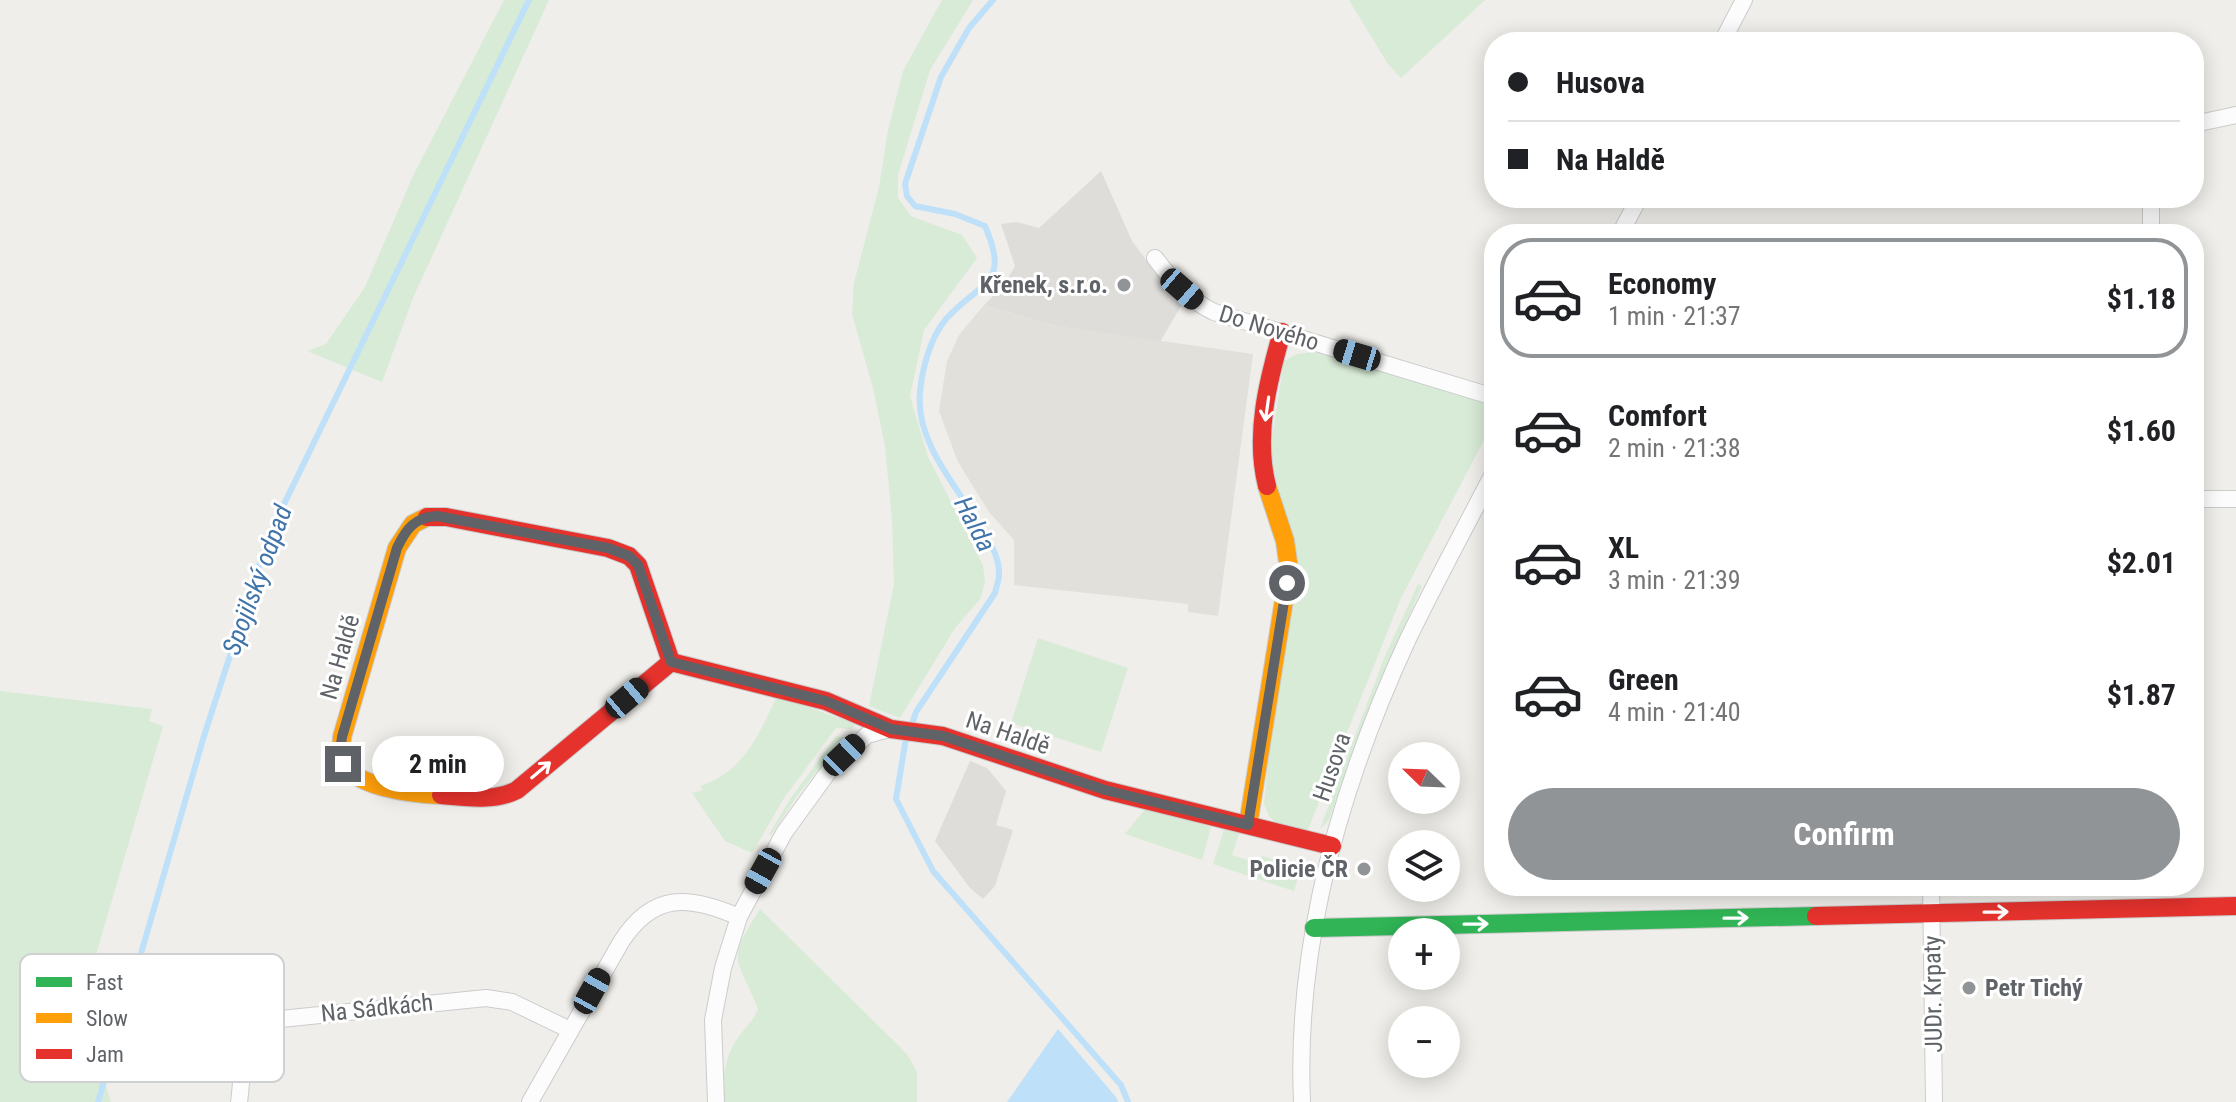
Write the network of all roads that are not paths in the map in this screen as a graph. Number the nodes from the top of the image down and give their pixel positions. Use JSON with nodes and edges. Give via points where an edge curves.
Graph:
{"nodes":[{"id":1,"x":1744,"y":0,"type":"edge"},
{"id":2,"x":1727,"y":32,"type":"edge"},
{"id":3,"x":2236,"y":115,"type":"edge"},
{"id":4,"x":2204,"y":122,"type":"edge"},
{"id":5,"x":1155,"y":258,"type":"dead end"},
{"id":6,"x":1282,"y":332,"type":"junction"},
{"id":7,"x":1484,"y":394,"type":"edge"},
{"id":8,"x":2204,"y":499,"type":"edge"},
{"id":9,"x":2236,"y":499,"type":"edge"},
{"id":10,"x":1484,"y":501,"type":"edge"},
{"id":11,"x":671,"y":662,"type":"junction"},
{"id":12,"x":891,"y":729,"type":"junction"},
{"id":13,"x":1248,"y":825,"type":"junction"},
{"id":14,"x":1332,"y":846,"type":"junction"},
{"id":15,"x":1931,"y":896,"type":"edge"},
{"id":16,"x":2236,"y":906,"type":"edge"},
{"id":17,"x":1932,"y":913,"type":"junction"},
{"id":18,"x":739,"y":917,"type":"junction"},
{"id":19,"x":1314,"y":928,"type":"junction"},
{"id":20,"x":284,"y":1019,"type":"edge"},
{"id":21,"x":570,"y":1030,"type":"junction"},
{"id":22,"x":242,"y":1082,"type":"edge"},
{"id":23,"x":239,"y":1102,"type":"edge"},
{"id":24,"x":530,"y":1102,"type":"edge"},
{"id":25,"x":716,"y":1102,"type":"edge"},
{"id":26,"x":1302,"y":1102,"type":"edge"},
{"id":27,"x":1934,"y":1102,"type":"edge"}],
"edges":[{"from":1,"to":2,"type":"street"},
{"from":3,"to":4,"type":"street"},
{"from":5,"to":6,"type":"street","name":"Do Nového","via":[[1203,307]]},
{"from":6,"to":7,"type":"street","name":"Do Nového"},
{"from":6,"to":13,"type":"street","one_way":true,"via":[[1261,451],[1289,569]]},
{"from":8,"to":9,"type":"street"},
{"from":10,"to":14,"type":"street","name":"Husova","via":[[1393,675]]},
{"from":11,"to":11,"type":"street","name":"Na Haldě","one_way":true,"via":[[641,569],[629,556],[427,517],[413,524],[397,548],[342,737],[341,758],[353,773],[379,787],[504,797]]},
{"from":11,"to":12,"type":"street","name":"Na Haldě","via":[[826,701]]},
{"from":12,"to":13,"type":"street","name":"Na Haldě","via":[[932,734],[1105,790]]},
{"from":12,"to":18,"type":"street","via":[[867,735],[829,771],[784,833]]},
{"from":13,"to":14,"type":"street","name":"Na Haldě"},
{"from":14,"to":19,"type":"street","name":"Husova"},
{"from":15,"to":17,"type":"street","name":"JUDr. Krpaty"},
{"from":17,"to":16,"type":"street","one_way":true},
{"from":19,"to":17,"type":"street","one_way":true},
{"from":17,"to":27,"type":"street","name":"JUDr. Krpaty"},
{"from":18,"to":21,"type":"street","via":[[683,901],[648,911],[621,942]]},
{"from":18,"to":25,"type":"street","via":[[713,1020]]},
{"from":19,"to":26,"type":"street","name":"Husova"},
{"from":20,"to":21,"type":"street","name":"Na Sádkách","via":[[486,998],[512,1002]]},
{"from":21,"to":24,"type":"street"},
{"from":22,"to":23,"type":"street","name":"Na Sádkách"}]}
